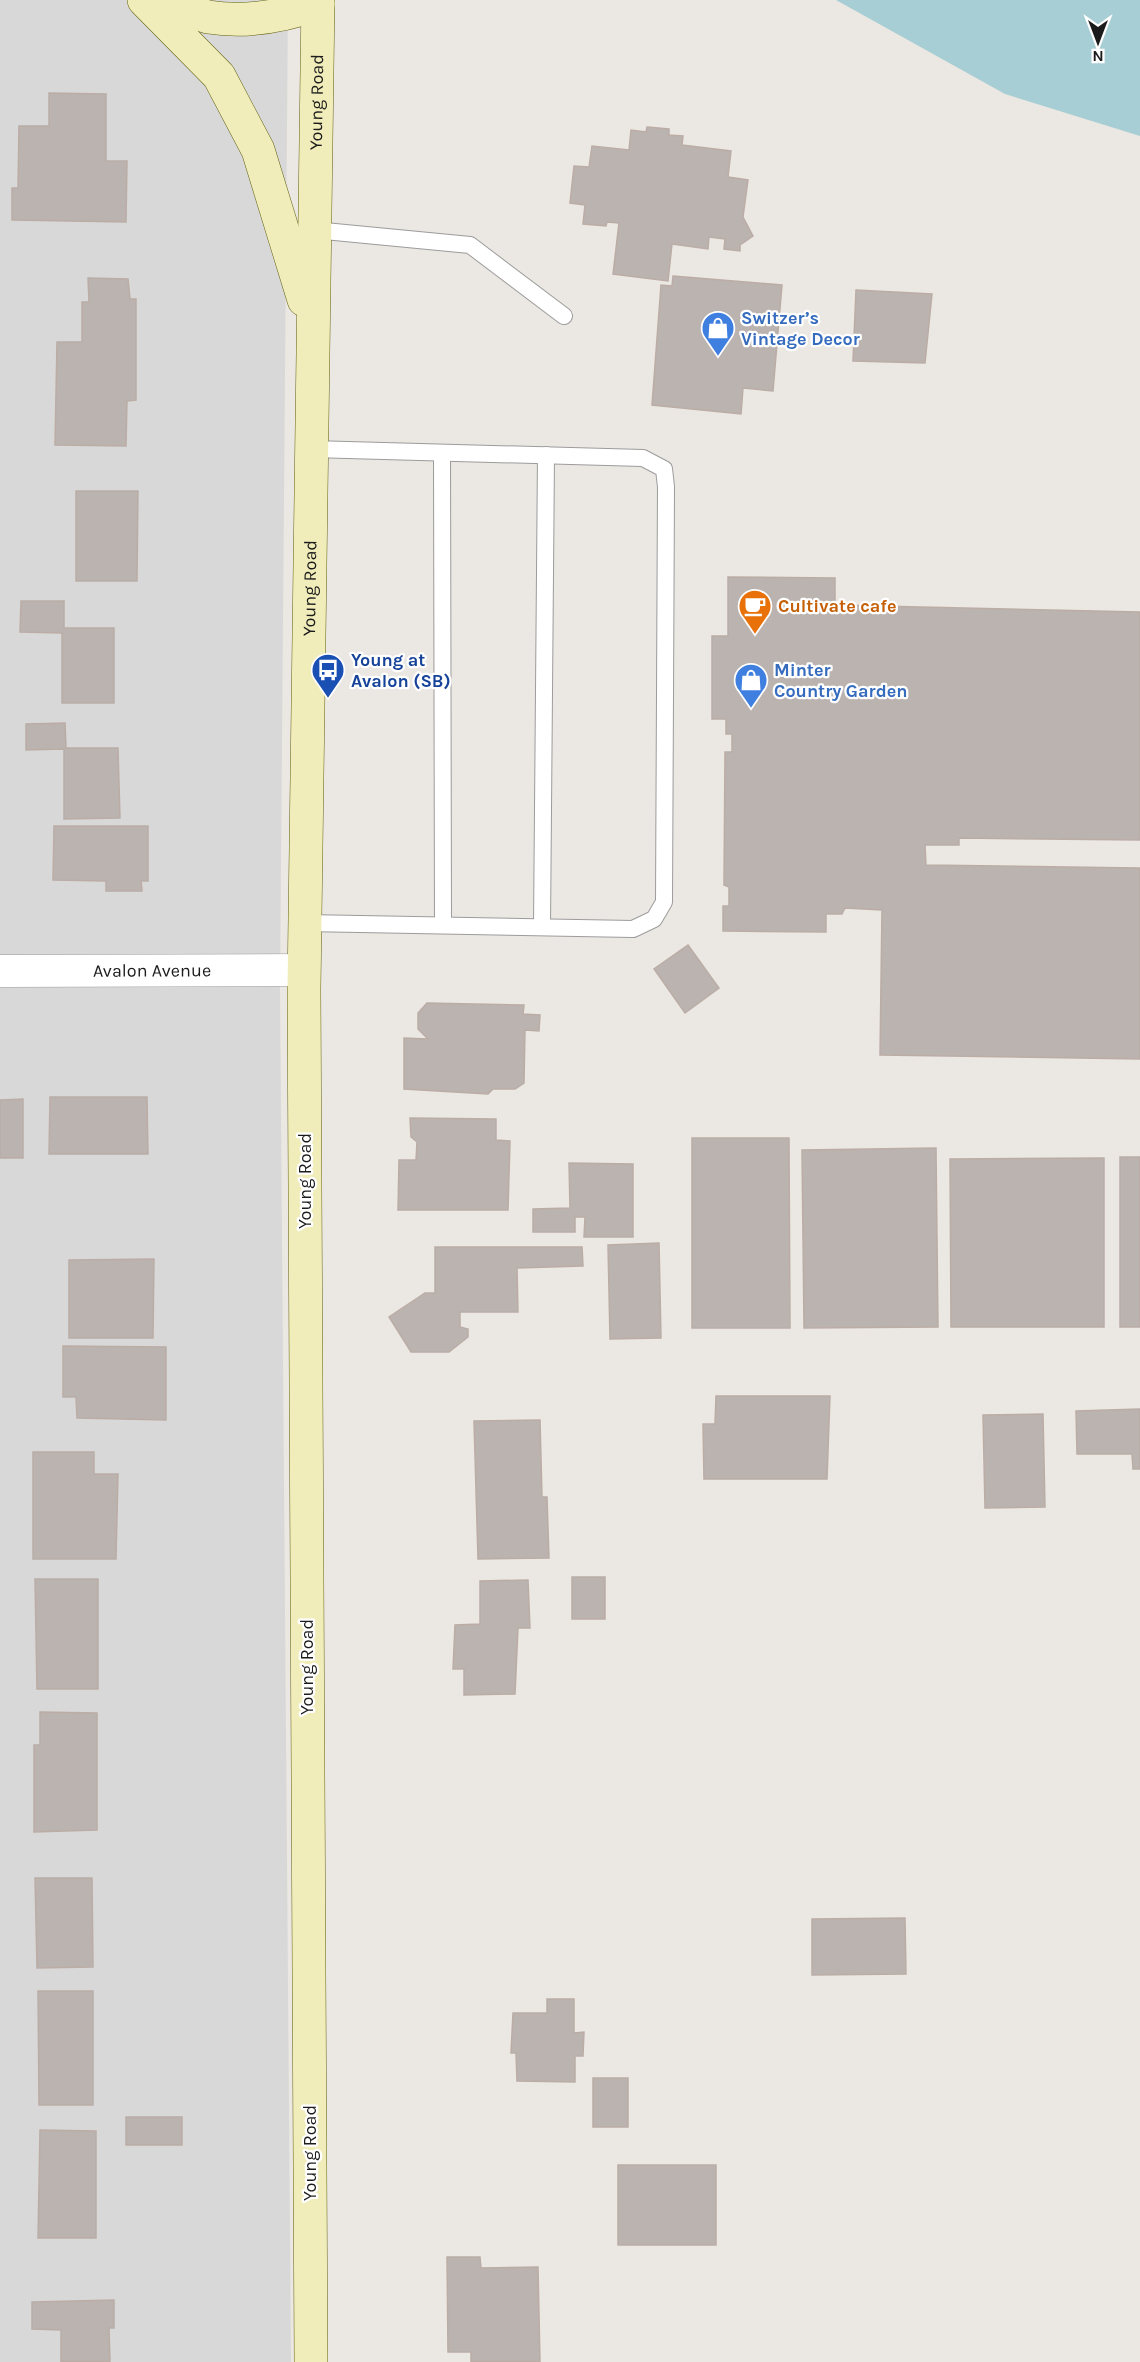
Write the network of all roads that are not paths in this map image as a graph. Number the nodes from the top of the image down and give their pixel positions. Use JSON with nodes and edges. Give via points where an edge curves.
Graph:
{"nodes":[{"id":1,"x":144,"y":0,"type":"edge"},
{"id":2,"x":170,"y":0,"type":"edge"},
{"id":3,"x":318,"y":2,"type":"edge"},
{"id":4,"x":314,"y":230,"type":"junction"},
{"id":5,"x":564,"y":315,"type":"dead end"},
{"id":6,"x":313,"y":327,"type":"junction"},
{"id":7,"x":311,"y":449,"type":"junction"},
{"id":8,"x":442,"y":453,"type":"junction"},
{"id":9,"x":546,"y":455,"type":"junction"},
{"id":10,"x":304,"y":923,"type":"junction"},
{"id":11,"x":443,"y":925,"type":"junction"},
{"id":12,"x":542,"y":927,"type":"junction"},
{"id":13,"x":304,"y":970,"type":"junction"},
{"id":14,"x":0,"y":971,"type":"edge"},
{"id":15,"x":311,"y":2362,"type":"edge"}],
"edges":[{"from":1,"to":6,"type":"street","via":[[219,75],[258,150]]},
{"from":2,"to":3,"type":"street","via":[[207,16],[254,18],[292,13]]},
{"from":3,"to":4,"type":"street","name":"Young Road"},
{"from":4,"to":5,"type":"lane","via":[[470,245]]},
{"from":4,"to":6,"type":"street","name":"Young Road"},
{"from":6,"to":7,"type":"street","name":"Young Road"},
{"from":7,"to":8,"type":"lane"},
{"from":7,"to":10,"type":"street","name":"Young Road"},
{"from":8,"to":9,"type":"lane"},
{"from":8,"to":11,"type":"lane"},
{"from":9,"to":12,"type":"lane"},
{"from":9,"to":12,"type":"lane","via":[[643,458],[664,469],[664,902],[654,919],[633,929]]},
{"from":10,"to":11,"type":"lane"},
{"from":10,"to":13,"type":"street","name":"Young Road"},
{"from":11,"to":12,"type":"lane"},
{"from":13,"to":14,"type":"street","name":"Avalon Avenue"},
{"from":13,"to":15,"type":"street","name":"Young Road"}]}
